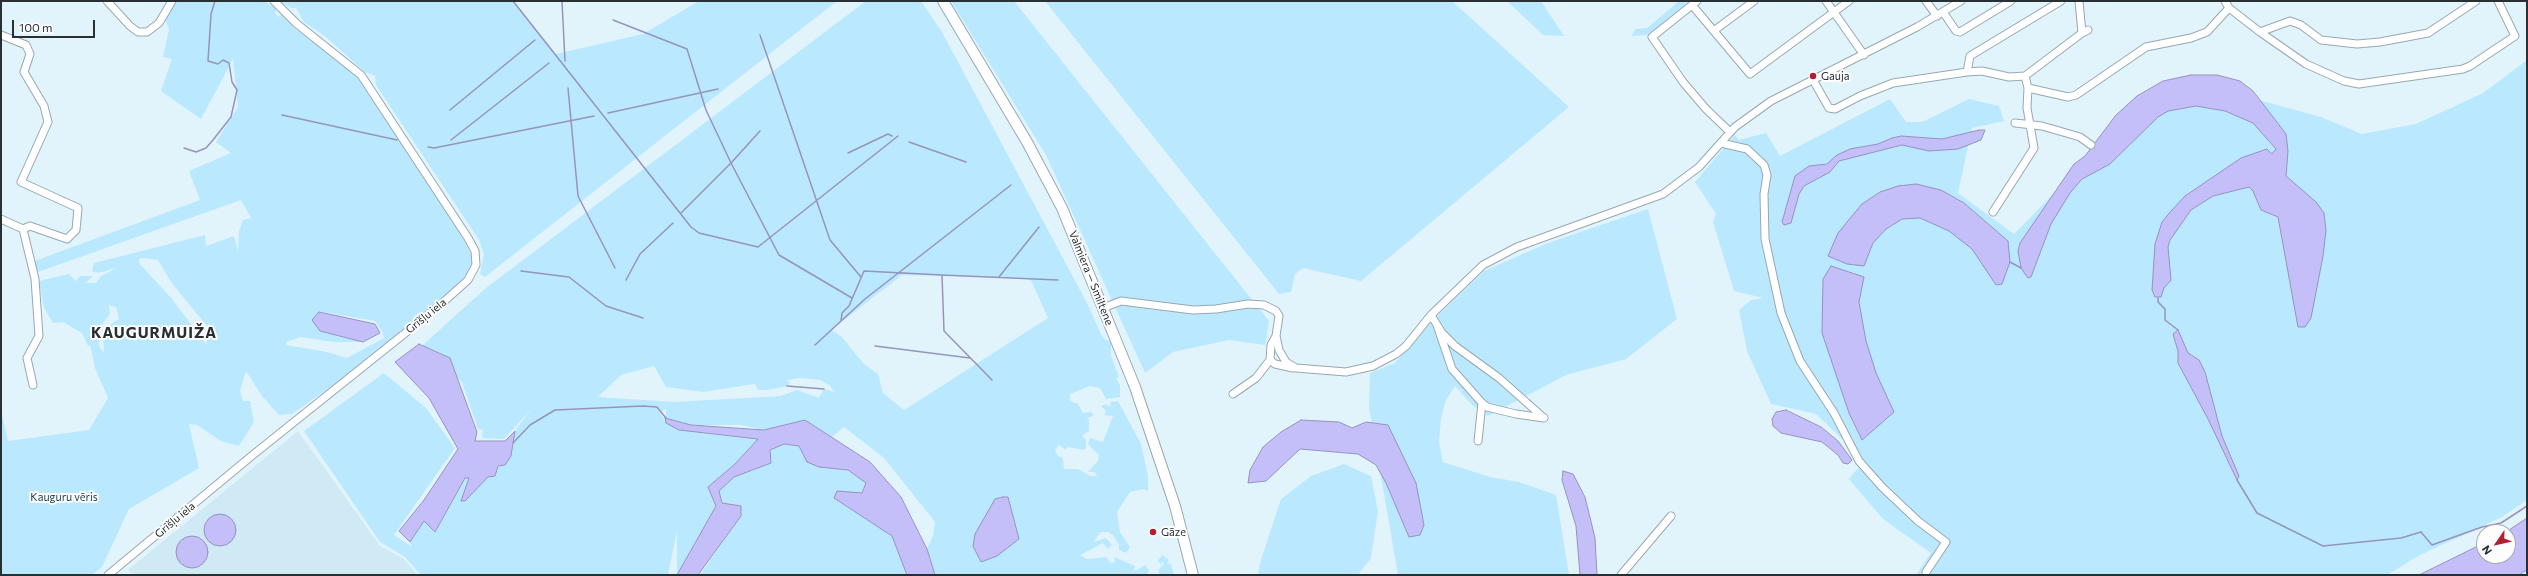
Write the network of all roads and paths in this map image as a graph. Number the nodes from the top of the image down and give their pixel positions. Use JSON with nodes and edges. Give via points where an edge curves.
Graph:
{"nodes":[{"id":1,"x":107,"y":1,"type":"edge"},
{"id":2,"x":172,"y":1,"type":"edge"},
{"id":3,"x":274,"y":1,"type":"edge"},
{"id":4,"x":943,"y":1,"type":"edge"},
{"id":5,"x":1754,"y":1,"type":"edge"},
{"id":6,"x":1826,"y":1,"type":"edge"},
{"id":7,"x":1849,"y":1,"type":"edge"},
{"id":8,"x":1926,"y":1,"type":"edge"},
{"id":9,"x":1961,"y":1,"type":"edge"},
{"id":10,"x":2011,"y":1,"type":"edge"},
{"id":11,"x":2061,"y":1,"type":"edge"},
{"id":12,"x":2079,"y":1,"type":"edge"},
{"id":13,"x":2476,"y":1,"type":"edge"},
{"id":14,"x":2498,"y":1,"type":"edge"},
{"id":15,"x":1695,"y":3,"type":"edge"},
{"id":16,"x":2227,"y":5,"type":"edge"},
{"id":17,"x":1834,"y":12,"type":"junction"},
{"id":18,"x":1944,"y":12,"type":"junction"},
{"id":19,"x":1937,"y":16,"type":"junction"},
{"id":20,"x":1714,"y":30,"type":"junction"},
{"id":21,"x":2260,"y":32,"type":"junction"},
{"id":22,"x":1,"y":35,"type":"edge"},
{"id":23,"x":1864,"y":55,"type":"junction"},
{"id":24,"x":1967,"y":72,"type":"junction"},
{"id":25,"x":2026,"y":76,"type":"junction"},
{"id":26,"x":1813,"y":80,"type":"junction"},
{"id":27,"x":2028,"y":88,"type":"junction"},
{"id":28,"x":2015,"y":123,"type":"dead end"},
{"id":29,"x":2029,"y":124,"type":"junction"},
{"id":30,"x":1730,"y":132,"type":"junction"},
{"id":31,"x":1721,"y":143,"type":"junction"},
{"id":32,"x":2091,"y":145,"type":"dead end"},
{"id":33,"x":1993,"y":212,"type":"dead end"},
{"id":34,"x":1,"y":219,"type":"edge"},
{"id":35,"x":23,"y":229,"type":"junction"},
{"id":36,"x":1103,"y":308,"type":"junction"},
{"id":37,"x":1431,"y":315,"type":"junction"},
{"id":38,"x":1437,"y":326,"type":"junction"},
{"id":39,"x":1276,"y":336,"type":"junction"},
{"id":40,"x":1270,"y":360,"type":"junction"},
{"id":41,"x":1296,"y":368,"type":"junction"},
{"id":42,"x":33,"y":385,"type":"dead end"},
{"id":43,"x":1233,"y":394,"type":"dead end"},
{"id":44,"x":1482,"y":404,"type":"junction"},
{"id":45,"x":1478,"y":442,"type":"dead end"},
{"id":46,"x":1671,"y":516,"type":"dead end"},
{"id":47,"x":1926,"y":572,"type":"dead end"},
{"id":48,"x":108,"y":575,"type":"edge"},
{"id":49,"x":1194,"y":575,"type":"edge"},
{"id":50,"x":1621,"y":575,"type":"edge"}],
"edges":[{"from":1,"to":2,"type":"street","via":[[130,26],[138,32],[146,32],[159,23]]},
{"from":3,"to":48,"type":"street","name":"Grīšļu iela","via":[[297,24],[361,75],[468,238],[475,251],[476,265],[468,280],[439,306]]},
{"from":4,"to":36,"type":"main road","name":"Valmiera — Smiltene","via":[[1027,142],[1062,208]]},
{"from":5,"to":20,"type":"street"},
{"from":6,"to":17,"type":"street"},
{"from":7,"to":17,"type":"street"},
{"from":8,"to":19,"type":"street"},
{"from":9,"to":18,"type":"street"},
{"from":10,"to":18,"type":"street","via":[[1960,32],[1956,31]]},
{"from":11,"to":24,"type":"street","via":[[1970,56]]},
{"from":12,"to":25,"type":"street","via":[[2085,32]]},
{"from":13,"to":21,"type":"street","via":[[2428,34],[2380,42],[2357,44],[2321,40],[2302,25],[2290,21]]},
{"from":14,"to":21,"type":"street","via":[[2506,23],[2515,36],[2470,66],[2359,84],[2344,82],[2306,64]]},
{"from":15,"to":20,"type":"street"},
{"from":15,"to":30,"type":"street","via":[[1652,37],[1706,109]]},
{"from":16,"to":21,"type":"street"},
{"from":16,"to":27,"type":"street","via":[[2208,32],[2146,47],[2076,95],[2068,97]]},
{"from":17,"to":20,"type":"street","via":[[1750,74]]},
{"from":17,"to":23,"type":"street"},
{"from":18,"to":19,"type":"street"},
{"from":19,"to":23,"type":"street"},
{"from":22,"to":35,"type":"street","via":[[26,45],[30,54],[24,72],[44,106],[48,122],[21,182],[78,208],[76,230],[67,239],[30,226]]},
{"from":23,"to":26,"type":"street"},
{"from":24,"to":25,"type":"street","via":[[2009,77]]},
{"from":24,"to":26,"type":"street","via":[[1893,83],[1835,109],[1828,108]]},
{"from":25,"to":27,"type":"street"},
{"from":26,"to":30,"type":"street","via":[[1771,101]]},
{"from":27,"to":29,"type":"street"},
{"from":28,"to":29,"type":"street"},
{"from":29,"to":32,"type":"street","via":[[2080,137]]},
{"from":29,"to":33,"type":"street","via":[[2033,154]]},
{"from":30,"to":31,"type":"street"},
{"from":31,"to":37,"type":"street","via":[[1699,167],[1663,194],[1546,236],[1494,258],[1474,273]]},
{"from":31,"to":47,"type":"street","via":[[1747,149],[1764,165],[1767,175],[1764,194],[1765,240],[1781,313],[1800,361],[1834,413],[1859,461],[1882,488],[1918,522],[1946,542]]},
{"from":34,"to":35,"type":"street"},
{"from":35,"to":42,"type":"street","via":[[35,279],[39,336],[27,358]]},
{"from":36,"to":39,"type":"street","via":[[1121,301],[1192,310],[1216,310],[1248,304],[1264,305],[1276,311],[1279,316]]},
{"from":36,"to":49,"type":"main road","name":"Valmiera — Smiltene","via":[[1138,395],[1175,506]]},
{"from":37,"to":38,"type":"street"},
{"from":37,"to":41,"type":"street","via":[[1406,346],[1372,366],[1346,372]]},
{"from":38,"to":44,"type":"street","via":[[1452,369]]},
{"from":38,"to":44,"type":"street","via":[[1455,346],[1499,378],[1544,418],[1487,408]]},
{"from":39,"to":40,"type":"street","via":[[1271,345]]},
{"from":39,"to":41,"type":"street","via":[[1279,350],[1286,362]]},
{"from":40,"to":41,"type":"street","via":[[1275,364]]},
{"from":40,"to":43,"type":"street","via":[[1256,378]]},
{"from":44,"to":45,"type":"street"},
{"from":46,"to":50,"type":"street"}]}
